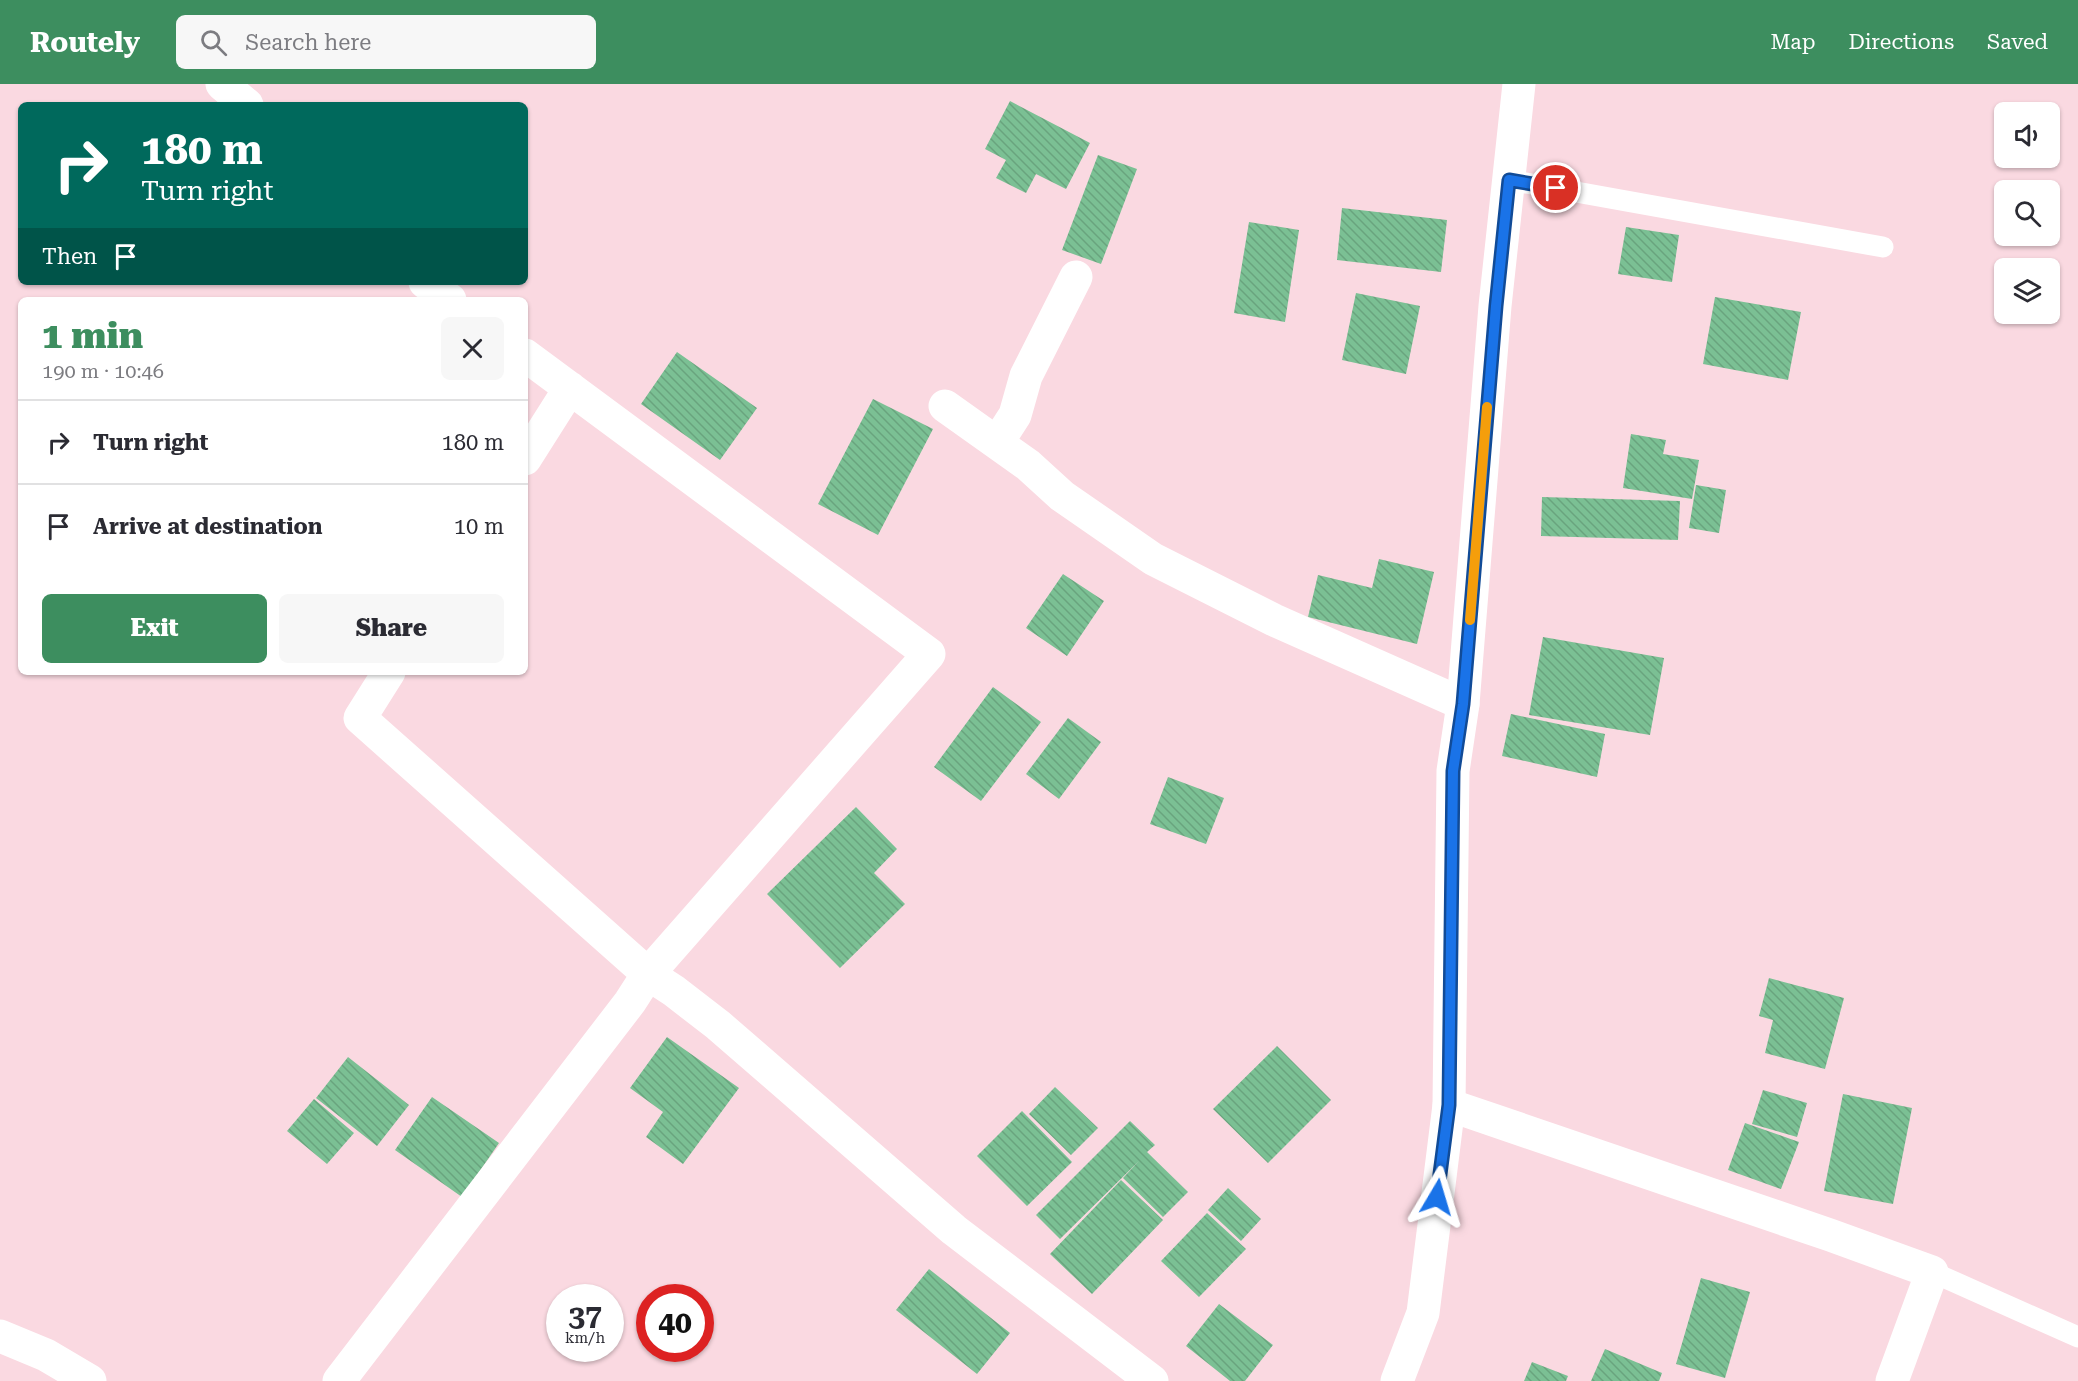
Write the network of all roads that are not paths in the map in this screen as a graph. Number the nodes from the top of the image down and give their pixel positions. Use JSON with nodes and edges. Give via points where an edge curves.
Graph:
{"nodes":[{"id":1,"x":222,"y":84,"type":"edge"},
{"id":2,"x":1519,"y":84,"type":"edge"},
{"id":3,"x":243,"y":102,"type":"edge"},
{"id":4,"x":1509,"y":180,"type":"junction"},
{"id":5,"x":1883,"y":247,"type":"dead end"},
{"id":6,"x":1076,"y":277,"type":"dead end"},
{"id":7,"x":429,"y":285,"type":"edge"},
{"id":8,"x":446,"y":297,"type":"edge"},
{"id":9,"x":528,"y":357,"type":"edge"},
{"id":10,"x":570,"y":388,"type":"junction"},
{"id":11,"x":945,"y":406,"type":"dead end"},
{"id":12,"x":997,"y":443,"type":"junction"},
{"id":13,"x":528,"y":454,"type":"edge"},
{"id":14,"x":387,"y":675,"type":"edge"},
{"id":15,"x":1463,"y":704,"type":"junction"},
{"id":16,"x":648,"y":974,"type":"junction"},
{"id":17,"x":1449,"y":1105,"type":"junction"},
{"id":18,"x":1932,"y":1272,"type":"junction"},
{"id":19,"x":0,"y":1336,"type":"edge"},
{"id":20,"x":2078,"y":1337,"type":"edge"},
{"id":21,"x":90,"y":1381,"type":"edge"},
{"id":22,"x":339,"y":1381,"type":"edge"},
{"id":23,"x":1152,"y":1381,"type":"edge"},
{"id":24,"x":1397,"y":1381,"type":"edge"},
{"id":25,"x":1892,"y":1381,"type":"edge"}],
"edges":[{"from":1,"to":3,"type":"street"},
{"from":2,"to":4,"type":"street"},
{"from":4,"to":5,"type":"lane"},
{"from":4,"to":15,"type":"street"},
{"from":6,"to":12,"type":"street","via":[[1026,375],[1015,415]]},
{"from":7,"to":8,"type":"street"},
{"from":9,"to":10,"type":"street"},
{"from":10,"to":13,"type":"street"},
{"from":10,"to":16,"type":"street","via":[[929,654]]},
{"from":11,"to":12,"type":"street"},
{"from":12,"to":15,"type":"street","via":[[1062,496],[1153,559],[1274,620]]},
{"from":14,"to":16,"type":"street","via":[[360,718]]},
{"from":15,"to":17,"type":"street","via":[[1453,771]]},
{"from":16,"to":22,"type":"street"},
{"from":16,"to":23,"type":"street","via":[[718,1025],[954,1230]]},
{"from":17,"to":18,"type":"street"},
{"from":17,"to":24,"type":"street","via":[[1423,1313]]},
{"from":18,"to":20,"type":"lane"},
{"from":18,"to":25,"type":"street"},
{"from":19,"to":21,"type":"street","via":[[46,1354]]}]}
